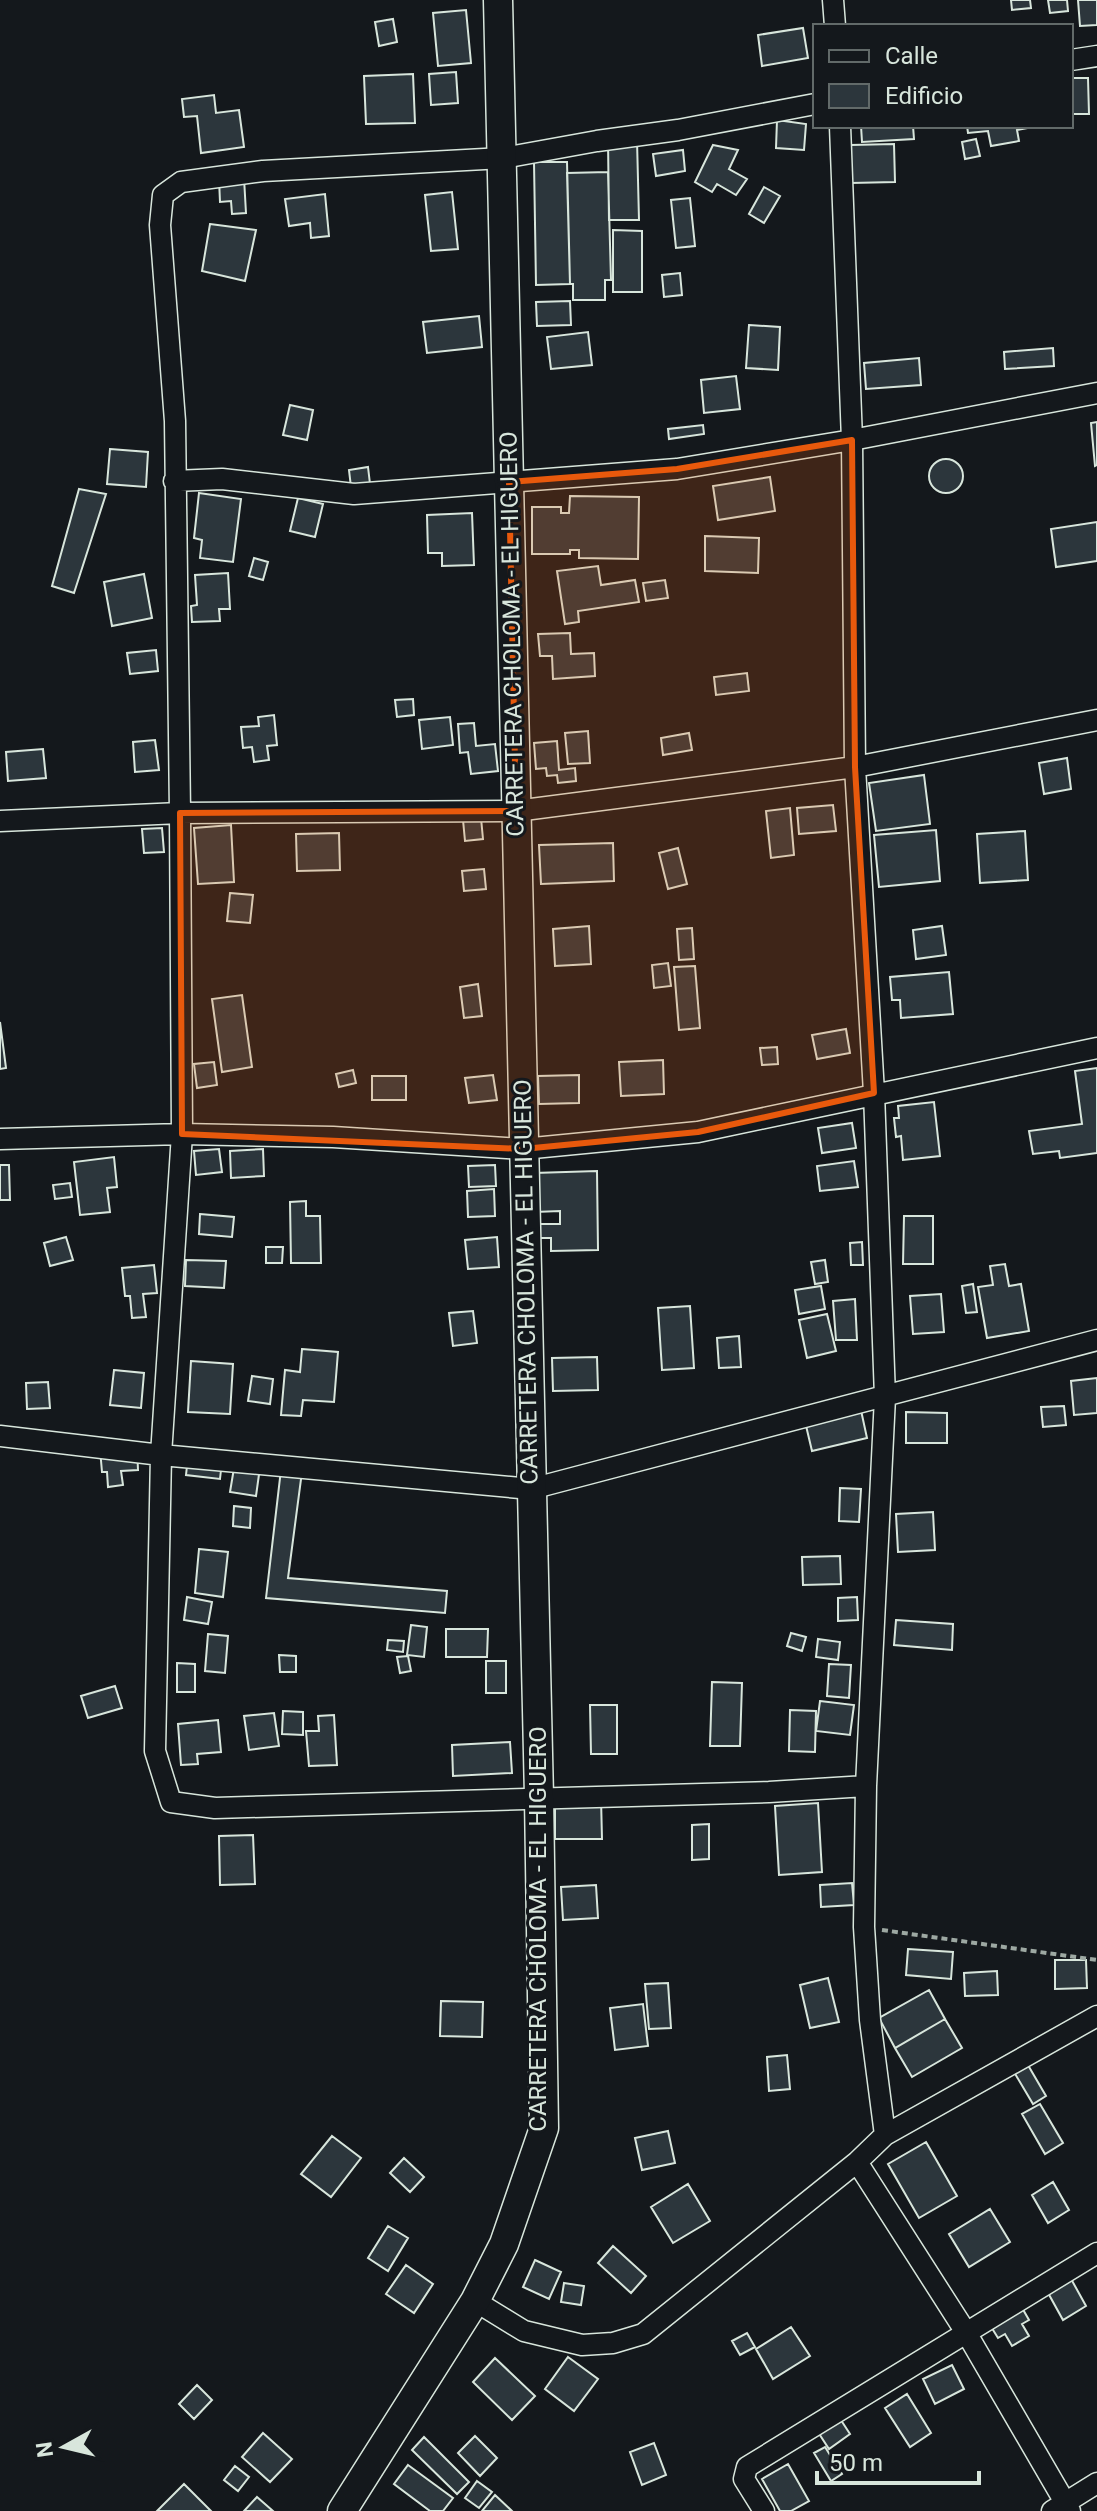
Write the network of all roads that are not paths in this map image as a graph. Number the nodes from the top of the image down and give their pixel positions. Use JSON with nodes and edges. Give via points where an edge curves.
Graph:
{"nodes":[{"id":1,"x":498,"y":0,"type":"edge"},
{"id":2,"x":833,"y":0,"type":"edge"},
{"id":3,"x":835,"y":24,"type":"edge"},
{"id":4,"x":1097,"y":56,"type":"edge"},
{"id":5,"x":1073,"y":60,"type":"edge"},
{"id":6,"x":813,"y":104,"type":"edge"},
{"id":7,"x":840,"y":128,"type":"edge"},
{"id":8,"x":503,"y":158,"type":"junction"},
{"id":9,"x":1097,"y":393,"type":"edge"},
{"id":10,"x":852,"y":440,"type":"junction"},
{"id":11,"x":174,"y":481,"type":"junction"},
{"id":12,"x":509,"y":482,"type":"junction"},
{"id":13,"x":1097,"y":720,"type":"edge"},
{"id":14,"x":855,"y":767,"type":"junction"},
{"id":15,"x":516,"y":811,"type":"junction"},
{"id":16,"x":180,"y":813,"type":"junction"},
{"id":17,"x":0,"y":821,"type":"edge"},
{"id":18,"x":1097,"y":1048,"type":"edge"},
{"id":19,"x":874,"y":1093,"type":"junction"},
{"id":20,"x":182,"y":1134,"type":"junction"},
{"id":21,"x":0,"y":1139,"type":"edge"},
{"id":22,"x":523,"y":1149,"type":"junction"},
{"id":23,"x":1097,"y":1340,"type":"edge"},
{"id":24,"x":885,"y":1397,"type":"junction"},
{"id":25,"x":0,"y":1436,"type":"edge"},
{"id":26,"x":161,"y":1455,"type":"junction"},
{"id":27,"x":531,"y":1489,"type":"junction"},
{"id":28,"x":866,"y":1786,"type":"junction"},
{"id":29,"x":539,"y":1797,"type":"junction"},
{"id":30,"x":1097,"y":2016,"type":"edge"},
{"id":31,"x":885,"y":2135,"type":"junction"},
{"id":32,"x":857,"y":2162,"type":"junction"},
{"id":33,"x":1097,"y":2253,"type":"edge"},
{"id":34,"x":475,"y":2301,"type":"junction"},
{"id":35,"x":967,"y":2334,"type":"junction"},
{"id":36,"x":1097,"y":2483,"type":"edge"},
{"id":37,"x":1062,"y":2508,"type":"edge"},
{"id":38,"x":342,"y":2511,"type":"edge"},
{"id":39,"x":764,"y":2511,"type":"edge"}],
"edges":[{"from":1,"to":8,"type":"street","name":"CARRETERA CHOLOMA - EL HIGUERO"},
{"from":2,"to":3,"type":"street"},
{"from":4,"to":5,"type":"street"},
{"from":6,"to":8,"type":"street"},
{"from":7,"to":10,"type":"street"},
{"from":8,"to":11,"type":"street","via":[[263,171],[181,182],[163,195],[160,225],[175,421]]},
{"from":8,"to":12,"type":"street","name":"CARRETERA CHOLOMA - EL HIGUERO"},
{"from":9,"to":10,"type":"street"},
{"from":10,"to":12,"type":"street","via":[[677,469]]},
{"from":10,"to":14,"type":"street"},
{"from":11,"to":12,"type":"street","via":[[222,479],[354,494]]},
{"from":11,"to":16,"type":"street"},
{"from":12,"to":15,"type":"street","name":"CARRETERA CHOLOMA - EL HIGUERO"},
{"from":13,"to":14,"type":"street"},
{"from":14,"to":15,"type":"street"},
{"from":14,"to":19,"type":"street"},
{"from":15,"to":16,"type":"street"},
{"from":15,"to":22,"type":"street","name":"CARRETERA CHOLOMA - EL HIGUERO"},
{"from":16,"to":17,"type":"street"},
{"from":16,"to":20,"type":"street"},
{"from":18,"to":19,"type":"street"},
{"from":19,"to":22,"type":"street","via":[[698,1132]]},
{"from":19,"to":24,"type":"street"},
{"from":20,"to":21,"type":"street"},
{"from":20,"to":22,"type":"street"},
{"from":20,"to":26,"type":"street"},
{"from":22,"to":27,"type":"street","name":"CARRETERA CHOLOMA - EL HIGUERO"},
{"from":23,"to":24,"type":"street"},
{"from":24,"to":27,"type":"street"},
{"from":24,"to":28,"type":"street"},
{"from":25,"to":26,"type":"street"},
{"from":26,"to":27,"type":"street"},
{"from":26,"to":29,"type":"street","via":[[155,1751],[171,1802],[215,1808]]},
{"from":27,"to":29,"type":"street","name":"CARRETERA CHOLOMA - EL HIGUERO"},
{"from":28,"to":29,"type":"street"},
{"from":28,"to":31,"type":"street","via":[[864,1927]]},
{"from":29,"to":34,"type":"street","name":"CARRETERA CHOLOMA - EL HIGUERO","via":[[544,2128],[504,2244]]},
{"from":30,"to":31,"type":"street"},
{"from":31,"to":32,"type":"street"},
{"from":32,"to":34,"type":"street","via":[[643,2334],[582,2345],[524,2331]]},
{"from":32,"to":35,"type":"street"},
{"from":33,"to":35,"type":"street"},
{"from":34,"to":38,"type":"street","name":"CARRETERA CHOLOMA - EL HIGUERO"},
{"from":35,"to":37,"type":"street"},
{"from":35,"to":39,"type":"street","via":[[747,2467],[744,2479]]},
{"from":36,"to":37,"type":"street"}]}
